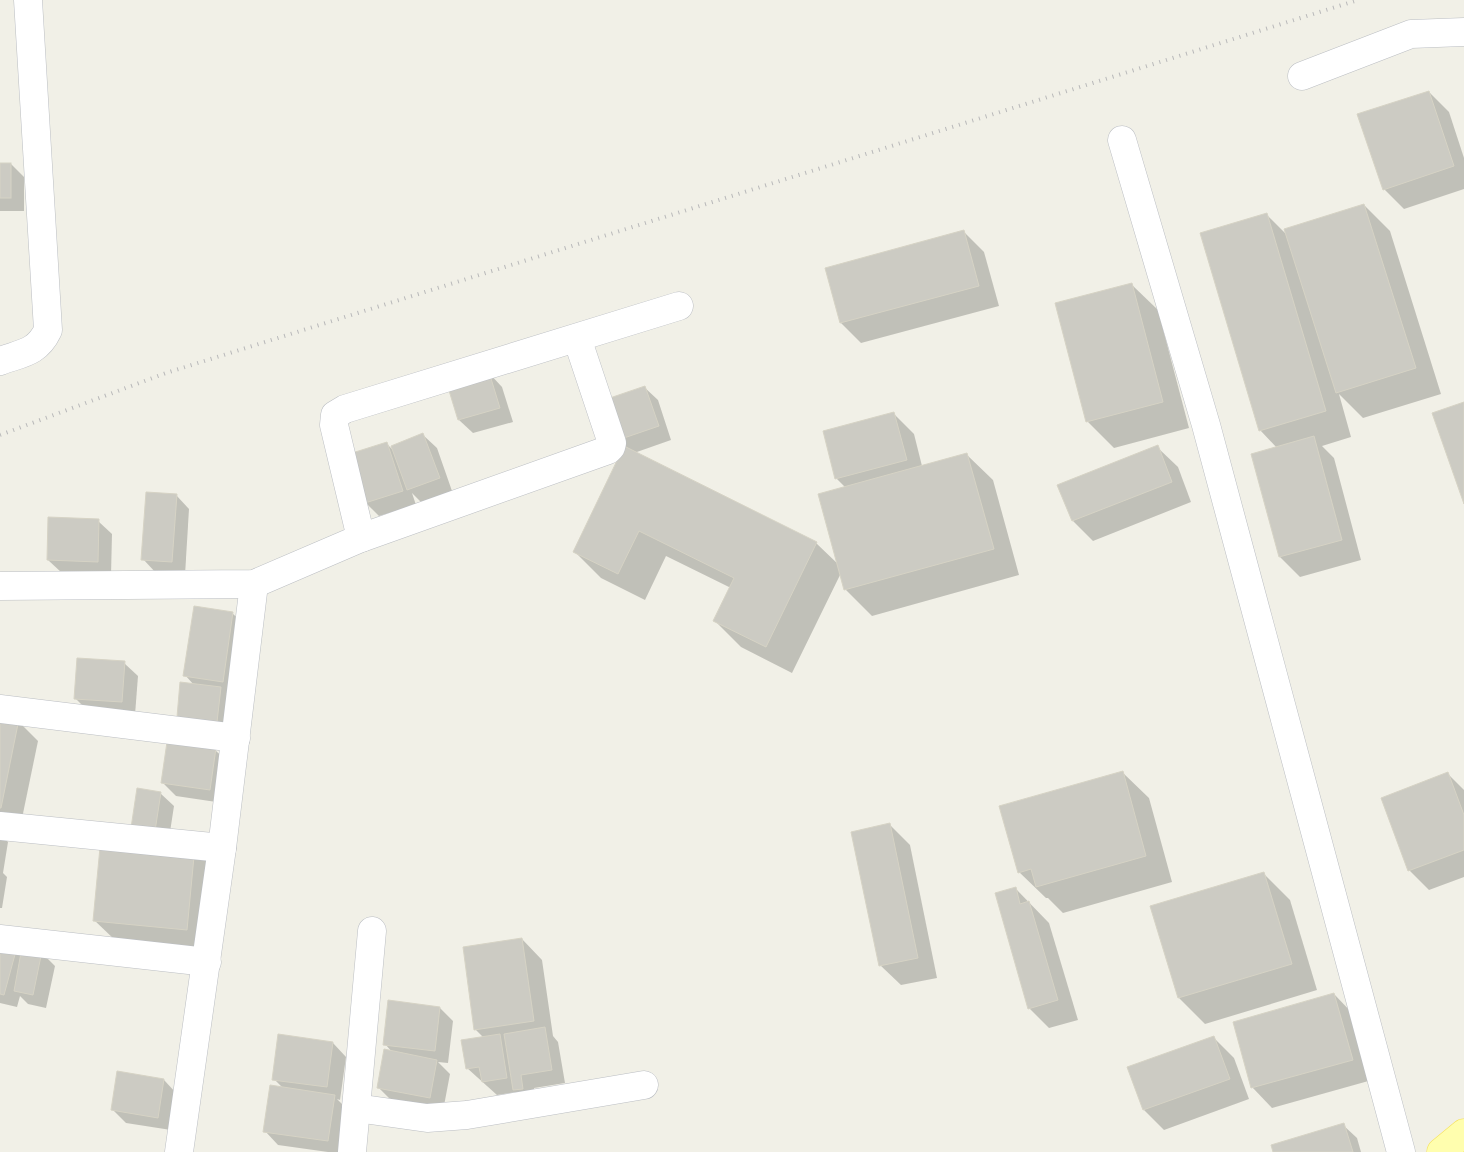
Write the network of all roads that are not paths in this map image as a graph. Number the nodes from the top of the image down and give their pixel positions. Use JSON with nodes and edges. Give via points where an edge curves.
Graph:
{"nodes":[{"id":1,"x":28,"y":0,"type":"edge"},
{"id":2,"x":1464,"y":32,"type":"edge"},
{"id":3,"x":1302,"y":76,"type":"dead end"},
{"id":4,"x":1122,"y":140,"type":"dead end"},
{"id":5,"x":679,"y":306,"type":"dead end"},
{"id":6,"x":577,"y":338,"type":"junction"},
{"id":7,"x":0,"y":361,"type":"edge"},
{"id":8,"x":361,"y":538,"type":"junction"},
{"id":9,"x":254,"y":584,"type":"junction"},
{"id":10,"x":0,"y":586,"type":"edge"},
{"id":11,"x":0,"y":708,"type":"edge"},
{"id":12,"x":236,"y":738,"type":"junction"},
{"id":13,"x":0,"y":826,"type":"edge"},
{"id":14,"x":222,"y":848,"type":"junction"},
{"id":15,"x":372,"y":931,"type":"dead end"},
{"id":16,"x":0,"y":939,"type":"edge"},
{"id":17,"x":207,"y":962,"type":"junction"},
{"id":18,"x":644,"y":1085,"type":"dead end"},
{"id":19,"x":356,"y":1108,"type":"junction"},
{"id":20,"x":1464,"y":1133,"type":"edge"},
{"id":21,"x":179,"y":1152,"type":"edge"},
{"id":22,"x":352,"y":1152,"type":"edge"},
{"id":23,"x":1401,"y":1152,"type":"edge"},
{"id":24,"x":1441,"y":1152,"type":"edge"}],
"edges":[{"from":1,"to":7,"type":"street","via":[[48,330],[34,349]]},
{"from":2,"to":3,"type":"street","via":[[1411,34]]},
{"from":4,"to":23,"type":"street","via":[[1206,425]]},
{"from":5,"to":6,"type":"street"},
{"from":6,"to":8,"type":"street","via":[[345,409],[335,416],[334,425]]},
{"from":6,"to":8,"type":"street","via":[[611,447]]},
{"from":8,"to":9,"type":"street"},
{"from":9,"to":10,"type":"street"},
{"from":9,"to":12,"type":"street"},
{"from":11,"to":12,"type":"street"},
{"from":12,"to":14,"type":"street"},
{"from":13,"to":14,"type":"street"},
{"from":14,"to":17,"type":"street"},
{"from":15,"to":19,"type":"street"},
{"from":16,"to":17,"type":"street"},
{"from":17,"to":21,"type":"street"},
{"from":18,"to":19,"type":"street","via":[[467,1115],[427,1118]]},
{"from":19,"to":22,"type":"street"},
{"from":20,"to":24,"type":"main road"}]}
